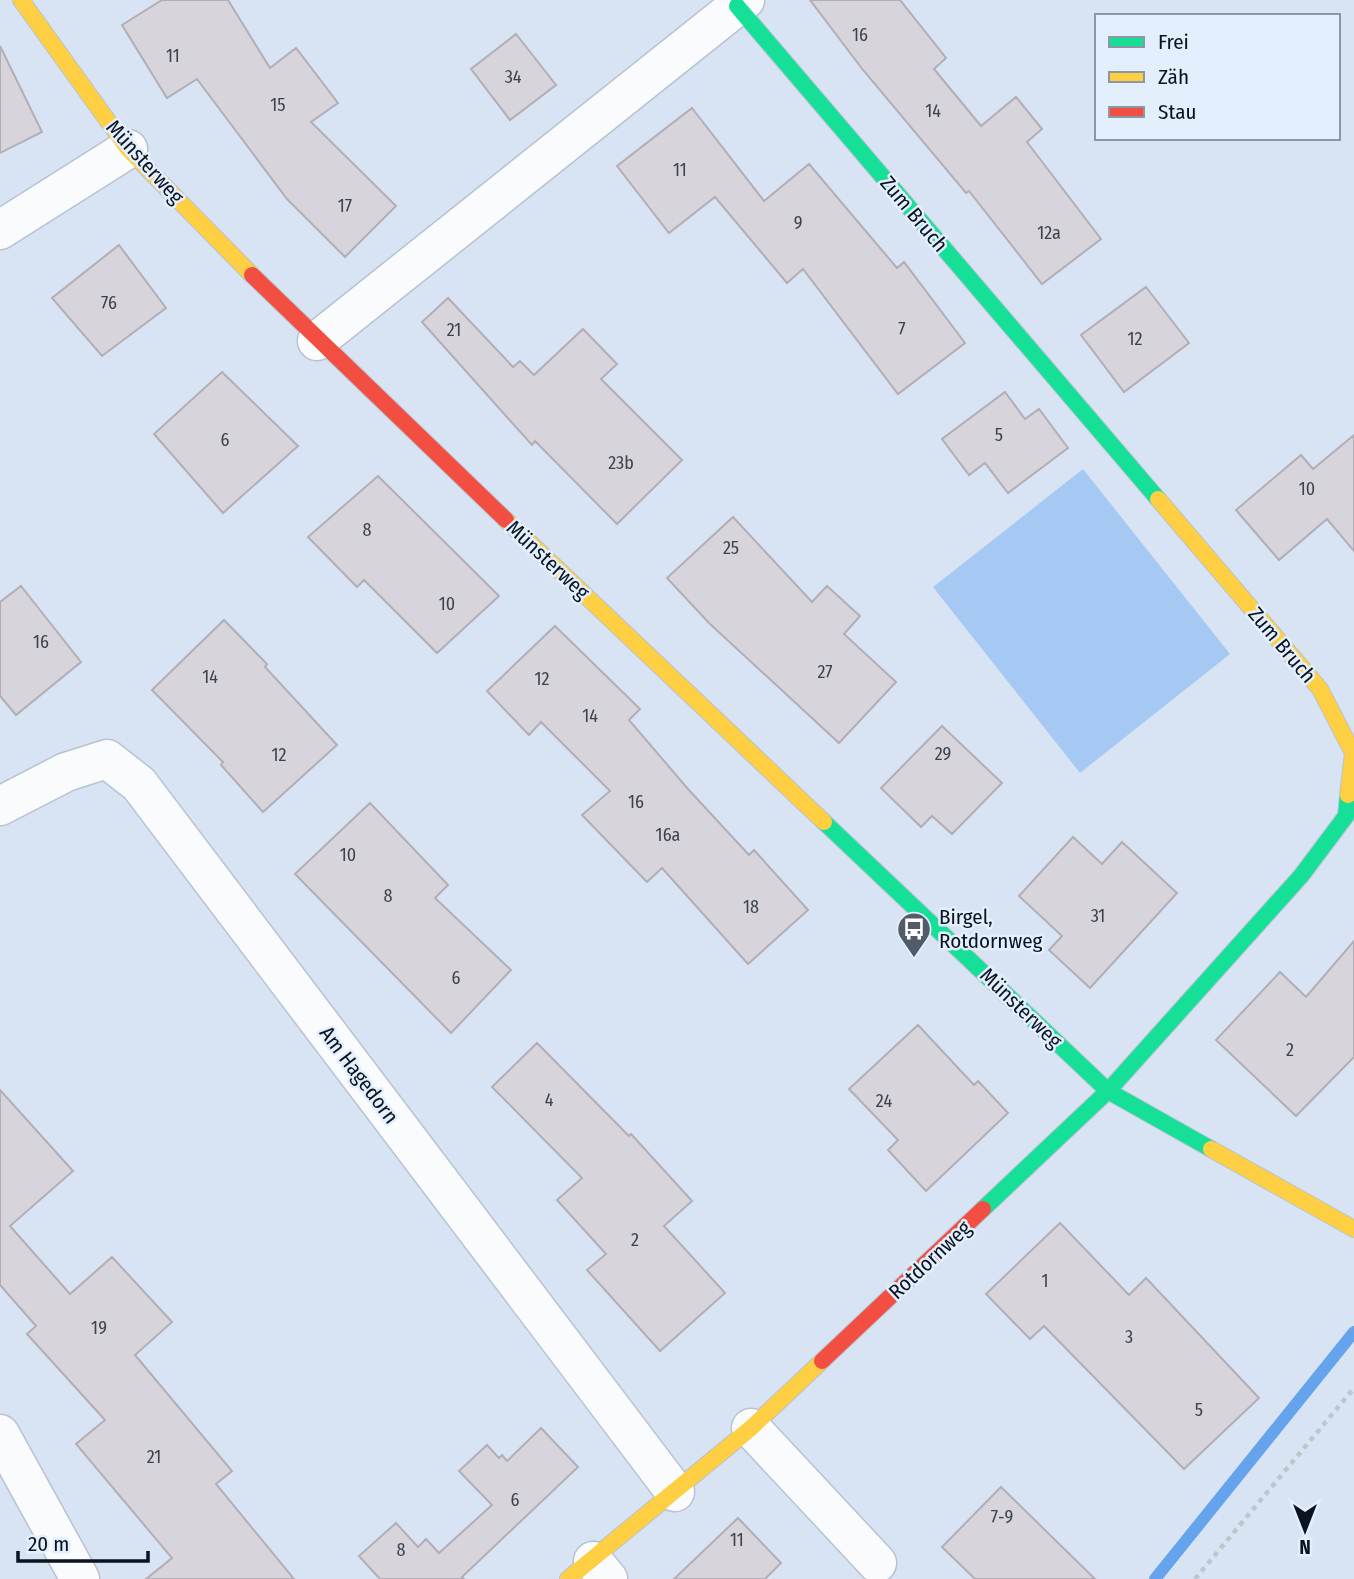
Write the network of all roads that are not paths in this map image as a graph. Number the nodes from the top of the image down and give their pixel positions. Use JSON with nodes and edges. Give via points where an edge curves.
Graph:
{"nodes":[{"id":1,"x":21,"y":0,"type":"edge"},
{"id":2,"x":741,"y":3,"type":"edge"},
{"id":3,"x":128,"y":149,"type":"junction"},
{"id":4,"x":0,"y":230,"type":"edge"},
{"id":5,"x":317,"y":341,"type":"junction"},
{"id":6,"x":0,"y":806,"type":"edge"},
{"id":7,"x":1108,"y":1091,"type":"junction"},
{"id":8,"x":1354,"y":1229,"type":"edge"},
{"id":9,"x":751,"y":1428,"type":"junction"},
{"id":10,"x":0,"y":1434,"type":"edge"},
{"id":11,"x":676,"y":1492,"type":"junction"},
{"id":12,"x":877,"y":1563,"type":"dead end"},
{"id":13,"x":589,"y":1573,"type":"edge"},
{"id":14,"x":80,"y":1579,"type":"edge"}],
"edges":[{"from":1,"to":3,"type":"street","name":"Münsterweg"},
{"from":2,"to":5,"type":"street","name":"Zum Bruch"},
{"from":2,"to":7,"type":"street","name":"Zum Bruch","via":[[1320,689],[1353,753],[1346,816],[1301,876]]},
{"from":3,"to":4,"type":"street"},
{"from":3,"to":5,"type":"street","name":"Münsterweg"},
{"from":5,"to":7,"type":"street","name":"Münsterweg"},
{"from":6,"to":11,"type":"street","name":"Am Hagedorn","via":[[66,772],[107,759],[139,784]]},
{"from":7,"to":8,"type":"street"},
{"from":7,"to":9,"type":"street","name":"Rotdornweg"},
{"from":9,"to":11,"type":"street","name":"Rotdornweg"},
{"from":9,"to":12,"type":"street"},
{"from":10,"to":14,"type":"street"},
{"from":11,"to":13,"type":"street","name":"Rotdornweg"}]}
